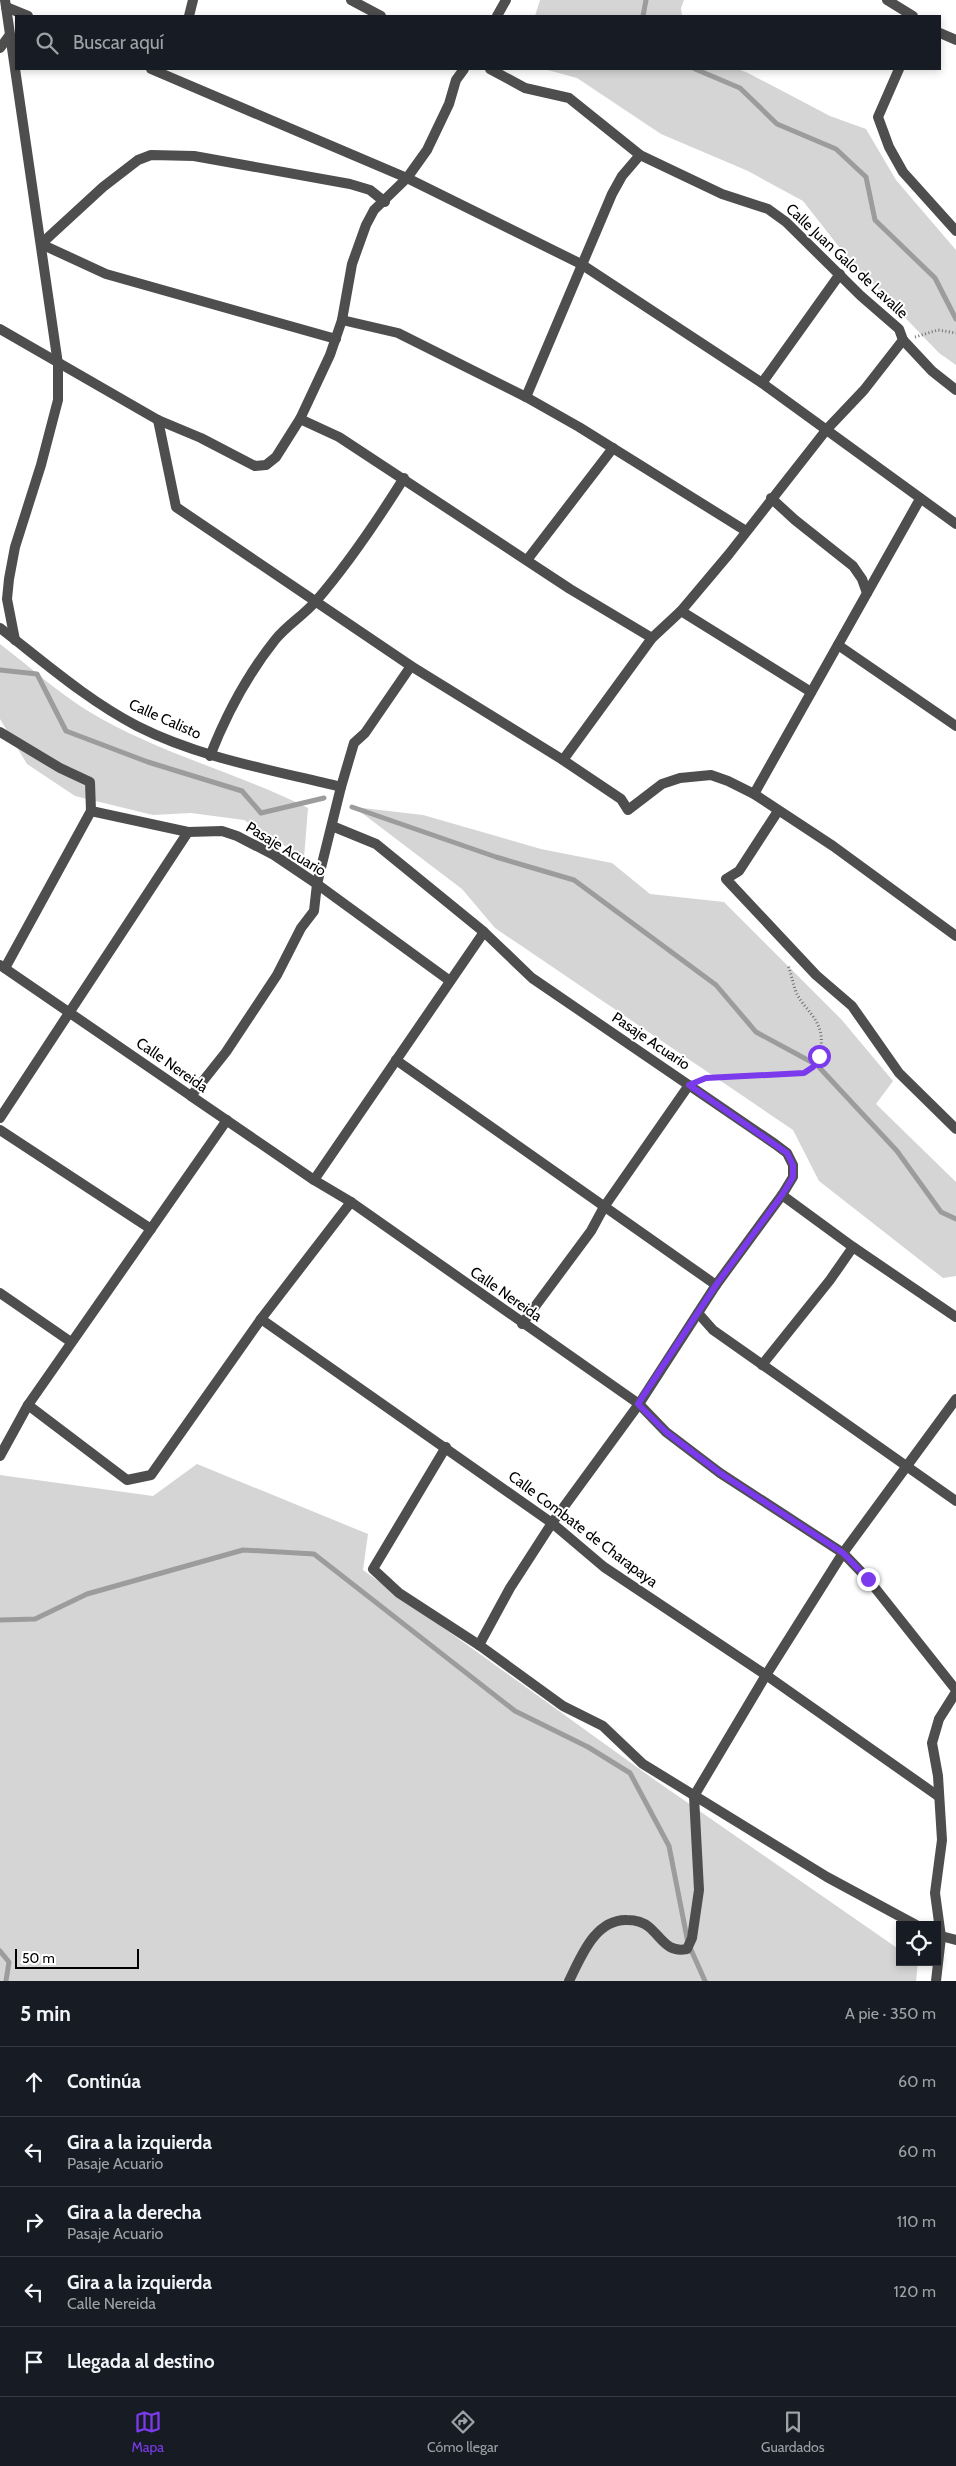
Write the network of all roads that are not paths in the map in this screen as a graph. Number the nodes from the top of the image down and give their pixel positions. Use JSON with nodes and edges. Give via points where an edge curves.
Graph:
{"nodes":[{"id":1,"x":193,"y":0,"type":"edge"},
{"id":2,"x":351,"y":0,"type":"edge"},
{"id":3,"x":506,"y":0,"type":"edge"},
{"id":4,"x":886,"y":0,"type":"edge"},
{"id":5,"x":5,"y":3,"type":"edge"},
{"id":6,"x":26,"y":15,"type":"edge"},
{"id":7,"x":189,"y":15,"type":"edge"},
{"id":8,"x":379,"y":15,"type":"edge"},
{"id":9,"x":498,"y":15,"type":"edge"},
{"id":10,"x":911,"y":15,"type":"edge"},
{"id":11,"x":941,"y":33,"type":"edge"},
{"id":12,"x":9,"y":36,"type":"junction"},
{"id":13,"x":956,"y":40,"type":"edge"},
{"id":14,"x":0,"y":48,"type":"edge"},
{"id":15,"x":156,"y":70,"type":"edge"},
{"id":16,"x":463,"y":70,"type":"edge"},
{"id":17,"x":492,"y":70,"type":"edge"},
{"id":18,"x":900,"y":70,"type":"edge"},
{"id":19,"x":175,"y":74,"type":"edge"},
{"id":20,"x":640,"y":155,"type":"junction"},
{"id":21,"x":407,"y":178,"type":"junction"},
{"id":22,"x":385,"y":202,"type":"junction"},
{"id":23,"x":956,"y":231,"type":"edge"},
{"id":24,"x":41,"y":244,"type":"junction"},
{"id":25,"x":581,"y":264,"type":"junction"},
{"id":26,"x":840,"y":274,"type":"junction"},
{"id":27,"x":342,"y":320,"type":"junction"},
{"id":28,"x":0,"y":329,"type":"edge"},
{"id":29,"x":336,"y":339,"type":"junction"},
{"id":30,"x":903,"y":340,"type":"junction"},
{"id":31,"x":58,"y":364,"type":"junction"},
{"id":32,"x":762,"y":383,"type":"junction"},
{"id":33,"x":956,"y":390,"type":"edge"},
{"id":34,"x":526,"y":398,"type":"junction"},
{"id":35,"x":300,"y":418,"type":"junction"},
{"id":36,"x":158,"y":420,"type":"junction"},
{"id":37,"x":826,"y":428,"type":"junction"},
{"id":38,"x":613,"y":448,"type":"junction"},
{"id":39,"x":404,"y":478,"type":"junction"},
{"id":40,"x":771,"y":498,"type":"junction"},
{"id":41,"x":920,"y":499,"type":"junction"},
{"id":42,"x":956,"y":524,"type":"edge"},
{"id":43,"x":746,"y":531,"type":"junction"},
{"id":44,"x":527,"y":560,"type":"junction"},
{"id":45,"x":867,"y":593,"type":"junction"},
{"id":46,"x":317,"y":600,"type":"junction"},
{"id":47,"x":681,"y":611,"type":"junction"},
{"id":48,"x":0,"y":628,"type":"edge"},
{"id":49,"x":652,"y":638,"type":"junction"},
{"id":50,"x":15,"y":640,"type":"junction"},
{"id":51,"x":838,"y":645,"type":"junction"},
{"id":52,"x":411,"y":666,"type":"junction"},
{"id":53,"x":811,"y":692,"type":"junction"},
{"id":54,"x":956,"y":726,"type":"edge"},
{"id":55,"x":1,"y":736,"type":"edge"},
{"id":56,"x":210,"y":756,"type":"junction"},
{"id":57,"x":563,"y":760,"type":"junction"},
{"id":58,"x":341,"y":787,"type":"junction"},
{"id":59,"x":754,"y":794,"type":"junction"},
{"id":60,"x":91,"y":811,"type":"junction"},
{"id":61,"x":778,"y":811,"type":"junction"},
{"id":62,"x":332,"y":826,"type":"junction"},
{"id":63,"x":188,"y":832,"type":"junction"},
{"id":64,"x":317,"y":884,"type":"junction"},
{"id":65,"x":484,"y":932,"type":"junction"},
{"id":66,"x":956,"y":936,"type":"edge"},
{"id":67,"x":3,"y":966,"type":"edge"},
{"id":68,"x":450,"y":981,"type":"junction"},
{"id":69,"x":70,"y":1013,"type":"junction"},
{"id":70,"x":396,"y":1060,"type":"junction"},
{"id":71,"x":689,"y":1085,"type":"junction"},
{"id":72,"x":191,"y":1096,"type":"junction"},
{"id":73,"x":0,"y":1118,"type":"edge"},
{"id":74,"x":226,"y":1120,"type":"junction"},
{"id":75,"x":956,"y":1129,"type":"edge"},
{"id":76,"x":0,"y":1130,"type":"edge"},
{"id":77,"x":314,"y":1180,"type":"junction"},
{"id":78,"x":782,"y":1195,"type":"junction"},
{"id":79,"x":351,"y":1202,"type":"junction"},
{"id":80,"x":604,"y":1207,"type":"junction"},
{"id":81,"x":151,"y":1229,"type":"junction"},
{"id":82,"x":853,"y":1247,"type":"junction"},
{"id":83,"x":716,"y":1285,"type":"junction"},
{"id":84,"x":0,"y":1293,"type":"edge"},
{"id":85,"x":698,"y":1313,"type":"junction"},
{"id":86,"x":956,"y":1317,"type":"edge"},
{"id":87,"x":261,"y":1319,"type":"junction"},
{"id":88,"x":522,"y":1324,"type":"junction"},
{"id":89,"x":71,"y":1342,"type":"junction"},
{"id":90,"x":762,"y":1365,"type":"junction"},
{"id":91,"x":956,"y":1399,"type":"edge"},
{"id":92,"x":638,"y":1404,"type":"junction"},
{"id":93,"x":28,"y":1405,"type":"junction"},
{"id":94,"x":446,"y":1446,"type":"junction"},
{"id":95,"x":0,"y":1456,"type":"edge"},
{"id":96,"x":906,"y":1465,"type":"junction"},
{"id":97,"x":956,"y":1501,"type":"edge"},
{"id":98,"x":552,"y":1523,"type":"junction"},
{"id":99,"x":843,"y":1553,"type":"junction"},
{"id":100,"x":479,"y":1646,"type":"junction"},
{"id":101,"x":766,"y":1675,"type":"junction"},
{"id":102,"x":956,"y":1691,"type":"edge"},
{"id":103,"x":694,"y":1796,"type":"junction"},
{"id":104,"x":938,"y":1796,"type":"junction"},
{"id":105,"x":909,"y":1921,"type":"edge"},
{"id":106,"x":938,"y":1921,"type":"edge"},
{"id":107,"x":941,"y":1936,"type":"edge"},
{"id":108,"x":956,"y":1940,"type":"edge"},
{"id":109,"x":937,"y":1966,"type":"edge"},
{"id":110,"x":569,"y":1981,"type":"edge"},
{"id":111,"x":936,"y":1981,"type":"edge"}],
"edges":[{"from":1,"to":7,"type":"street"},
{"from":2,"to":8,"type":"street"},
{"from":3,"to":9,"type":"street"},
{"from":4,"to":10,"type":"street"},
{"from":5,"to":6,"type":"street"},
{"from":5,"to":12,"type":"street"},
{"from":11,"to":13,"type":"street"},
{"from":12,"to":14,"type":"street"},
{"from":12,"to":24,"type":"street"},
{"from":15,"to":19,"type":"street"},
{"from":16,"to":21,"type":"street","via":[[427,150]]},
{"from":17,"to":20,"type":"street","name":"Calle Juan Galo de Lavalle","via":[[525,88],[569,98]]},
{"from":18,"to":23,"type":"street","via":[[878,117],[903,172]]},
{"from":19,"to":21,"type":"street"},
{"from":20,"to":25,"type":"street","via":[[612,194]]},
{"from":20,"to":26,"type":"street","name":"Calle Juan Galo de Lavalle","via":[[722,194],[768,209]]},
{"from":21,"to":22,"type":"street"},
{"from":21,"to":25,"type":"street"},
{"from":22,"to":24,"type":"street","via":[[370,190],[350,184],[194,156],[151,155],[138,160],[103,187]]},
{"from":22,"to":27,"type":"street","via":[[374,210],[352,264]]},
{"from":24,"to":29,"type":"street","via":[[106,274]]},
{"from":24,"to":31,"type":"street"},
{"from":25,"to":32,"type":"street"},
{"from":25,"to":34,"type":"street"},
{"from":26,"to":30,"type":"street","name":"Calle Juan Galo de Lavalle","via":[[899,329]]},
{"from":26,"to":32,"type":"street"},
{"from":27,"to":29,"type":"street"},
{"from":27,"to":34,"type":"street","via":[[398,333]]},
{"from":28,"to":31,"type":"street"},
{"from":29,"to":35,"type":"street"},
{"from":30,"to":33,"type":"street","name":"Calle Juan Galo de Lavalle","via":[[932,371]]},
{"from":30,"to":37,"type":"street","via":[[864,390]]},
{"from":31,"to":36,"type":"street"},
{"from":31,"to":50,"type":"street","via":[[56,407],[15,546],[9,579],[7,599]]},
{"from":32,"to":37,"type":"street"},
{"from":34,"to":38,"type":"street"},
{"from":35,"to":36,"type":"street","via":[[276,457],[266,466],[255,466]]},
{"from":35,"to":39,"type":"street","via":[[339,437]]},
{"from":36,"to":46,"type":"street","via":[[176,507]]},
{"from":37,"to":40,"type":"street"},
{"from":37,"to":41,"type":"street"},
{"from":38,"to":43,"type":"street"},
{"from":38,"to":44,"type":"street"},
{"from":39,"to":44,"type":"street"},
{"from":39,"to":46,"type":"street","via":[[371,531]]},
{"from":40,"to":43,"type":"street"},
{"from":40,"to":45,"type":"street","via":[[853,566]]},
{"from":41,"to":42,"type":"street"},
{"from":41,"to":45,"type":"street"},
{"from":43,"to":47,"type":"street"},
{"from":44,"to":49,"type":"street"},
{"from":45,"to":51,"type":"street"},
{"from":46,"to":52,"type":"street"},
{"from":46,"to":56,"type":"street","via":[[274,641],[221,728]]},
{"from":47,"to":49,"type":"street"},
{"from":47,"to":53,"type":"street"},
{"from":48,"to":50,"type":"street","name":"Calle Calisto"},
{"from":49,"to":57,"type":"street"},
{"from":50,"to":56,"type":"street","name":"Calle Calisto","via":[[97,703],[138,726]]},
{"from":51,"to":53,"type":"street"},
{"from":51,"to":54,"type":"street"},
{"from":52,"to":57,"type":"street"},
{"from":52,"to":58,"type":"street","via":[[365,733],[354,743]]},
{"from":53,"to":59,"type":"street"},
{"from":55,"to":60,"type":"street","via":[[90,782]]},
{"from":56,"to":58,"type":"street","name":"Calle Calisto"},
{"from":57,"to":59,"type":"street","via":[[620,799],[628,810],[662,784],[694,775],[711,775]]},
{"from":58,"to":62,"type":"street"},
{"from":59,"to":61,"type":"street"},
{"from":60,"to":63,"type":"street","name":"Pasaje Acuario"},
{"from":60,"to":67,"type":"street"},
{"from":61,"to":66,"type":"street","via":[[833,846]]},
{"from":61,"to":75,"type":"street","via":[[739,871],[726,879],[816,975],[852,1006],[899,1073]]},
{"from":62,"to":64,"type":"street"},
{"from":62,"to":65,"type":"street","name":"Pasaje Acuario","via":[[376,844]]},
{"from":63,"to":64,"type":"street","name":"Pasaje Acuario","via":[[222,831],[237,836],[274,855]]},
{"from":63,"to":69,"type":"street"},
{"from":64,"to":68,"type":"street","name":"Pasaje Acuario"},
{"from":64,"to":72,"type":"street","via":[[314,911],[300,928],[277,975],[213,1072]]},
{"from":65,"to":68,"type":"street"},
{"from":65,"to":71,"type":"street","name":"Pasaje Acuario","via":[[532,978]]},
{"from":67,"to":69,"type":"street","name":"Calle Nereida"},
{"from":68,"to":70,"type":"street"},
{"from":69,"to":72,"type":"street","name":"Calle Nereida"},
{"from":69,"to":73,"type":"street"},
{"from":70,"to":77,"type":"street"},
{"from":70,"to":80,"type":"street"},
{"from":71,"to":78,"type":"street","name":"Pasaje Acuario","via":[[787,1153],[793,1165],[793,1177]]},
{"from":71,"to":80,"type":"street"},
{"from":72,"to":74,"type":"street","name":"Calle Nereida"},
{"from":74,"to":77,"type":"street","name":"Calle Nereida"},
{"from":74,"to":81,"type":"street"},
{"from":76,"to":81,"type":"street"},
{"from":77,"to":79,"type":"street","name":"Calle Nereida"},
{"from":78,"to":82,"type":"street"},
{"from":78,"to":83,"type":"street","name":"Pasaje Acuario"},
{"from":79,"to":87,"type":"street"},
{"from":79,"to":88,"type":"street","name":"Calle Nereida"},
{"from":80,"to":83,"type":"street"},
{"from":80,"to":88,"type":"street"},
{"from":81,"to":89,"type":"street"},
{"from":82,"to":86,"type":"street"},
{"from":82,"to":90,"type":"street"},
{"from":83,"to":85,"type":"street","name":"Pasaje Acuario"},
{"from":84,"to":89,"type":"street"},
{"from":85,"to":90,"type":"street","via":[[713,1330]]},
{"from":85,"to":92,"type":"street","name":"Pasaje Acuario"},
{"from":87,"to":93,"type":"street","via":[[151,1475],[127,1480]]},
{"from":87,"to":94,"type":"street","name":"Calle Combate de Charapaya"},
{"from":88,"to":92,"type":"street","name":"Calle Nereida"},
{"from":89,"to":93,"type":"street"},
{"from":90,"to":96,"type":"street"},
{"from":91,"to":96,"type":"street"},
{"from":92,"to":98,"type":"street","name":"Pasaje Acuario"},
{"from":92,"to":99,"type":"street","name":"Calle Nereida","via":[[666,1432],[720,1473]]},
{"from":93,"to":95,"type":"street"},
{"from":94,"to":98,"type":"street","name":"Calle Combate de Charapaya"},
{"from":94,"to":100,"type":"street","via":[[373,1568],[399,1593]]},
{"from":96,"to":97,"type":"street"},
{"from":96,"to":99,"type":"street"},
{"from":98,"to":100,"type":"street","name":"Pasaje Acuario","via":[[510,1588]]},
{"from":98,"to":101,"type":"street","name":"Calle Combate de Charapaya","via":[[604,1567]]},
{"from":99,"to":101,"type":"street"},
{"from":99,"to":102,"type":"street","name":"Calle Nereida","via":[[868,1579]]},
{"from":100,"to":103,"type":"street","via":[[563,1706],[603,1726],[643,1764]]},
{"from":101,"to":103,"type":"street"},
{"from":101,"to":104,"type":"street","name":"Calle Combate de Charapaya"},
{"from":102,"to":104,"type":"street","via":[[939,1719],[932,1743]]},
{"from":103,"to":105,"type":"street","via":[[827,1877]]},
{"from":103,"to":110,"type":"street","via":[[699,1890],[692,1938],[686,1948],[669,1948],[648,1926],[634,1920],[620,1920],[604,1926],[589,1943]]},
{"from":104,"to":106,"type":"street","via":[[942,1840],[935,1893]]},
{"from":107,"to":108,"type":"street"},
{"from":109,"to":111,"type":"street"}]}
